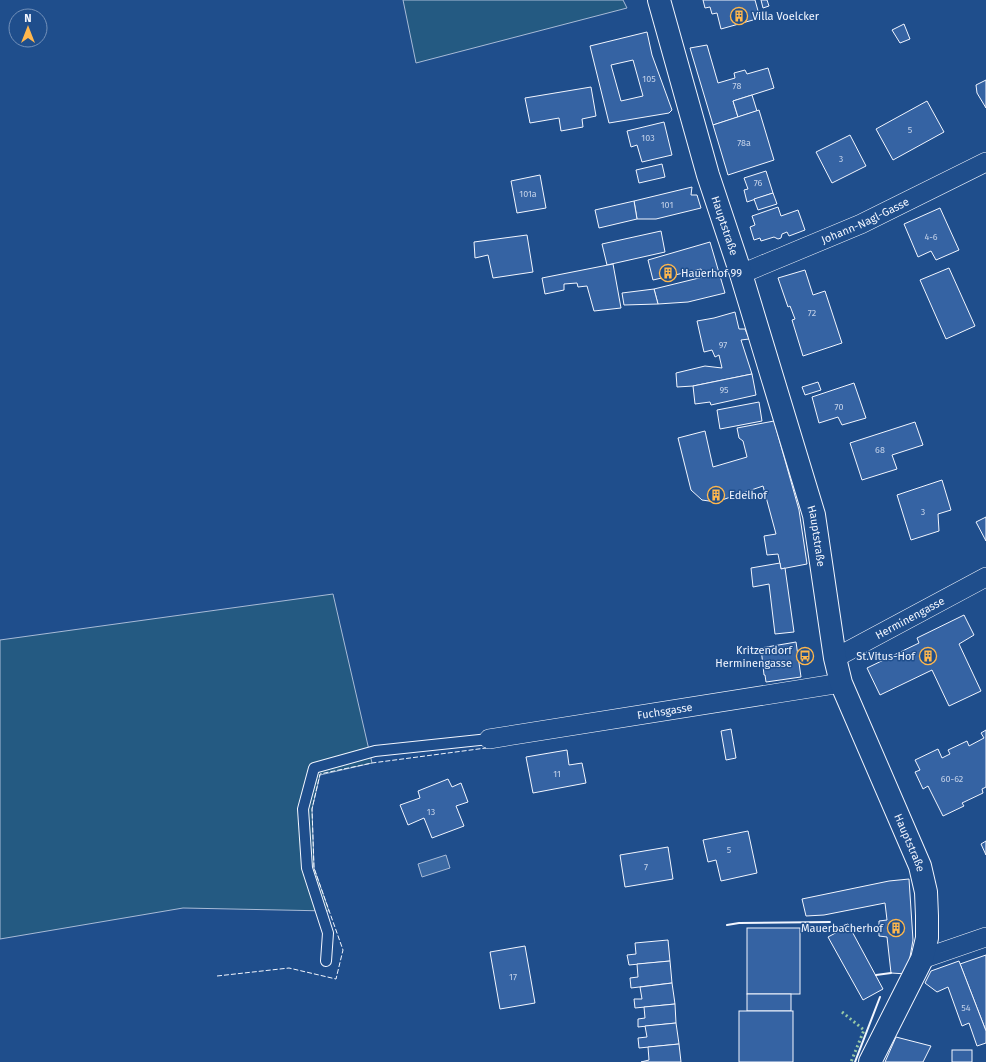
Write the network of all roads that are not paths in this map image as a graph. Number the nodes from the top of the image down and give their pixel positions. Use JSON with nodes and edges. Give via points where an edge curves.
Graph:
{"nodes":[{"id":1,"x":659,"y":0,"type":"edge"},
{"id":2,"x":986,"y":162,"type":"edge"},
{"id":3,"x":741,"y":274,"type":"junction"},
{"id":4,"x":986,"y":577,"type":"edge"},
{"id":5,"x":834,"y":658,"type":"junction"},
{"id":6,"x":841,"y":683,"type":"junction"},
{"id":7,"x":489,"y":739,"type":"joint"},
{"id":8,"x":986,"y":937,"type":"edge"},
{"id":9,"x":922,"y":959,"type":"junction"},
{"id":10,"x":326,"y":961,"type":"dead end"},
{"id":11,"x":870,"y":1062,"type":"edge"}],
"edges":[{"from":1,"to":3,"type":"main road","name":"Hauptstraße","via":[[708,175]]},
{"from":2,"to":3,"type":"street","name":"Johann-Nagl-Gasse","via":[[861,224]]},
{"from":3,"to":5,"type":"main road","name":"Hauptstraße","via":[[814,515]]},
{"from":4,"to":5,"type":"street","name":"Herminengasse"},
{"from":5,"to":6,"type":"main road","name":"Hauptstraße"},
{"from":6,"to":7,"type":"street","name":"Fuchsgasse"},
{"from":6,"to":9,"type":"main road","name":"Hauptstraße","via":[[920,866],[926,892],[927,916],[927,938]]},
{"from":7,"to":10,"type":"lane","via":[[375,751],[314,768],[303,810],[307,868],[328,933]]},
{"from":8,"to":9,"type":"street"},
{"from":9,"to":11,"type":"main road","name":"Hauptstraße"}]}
